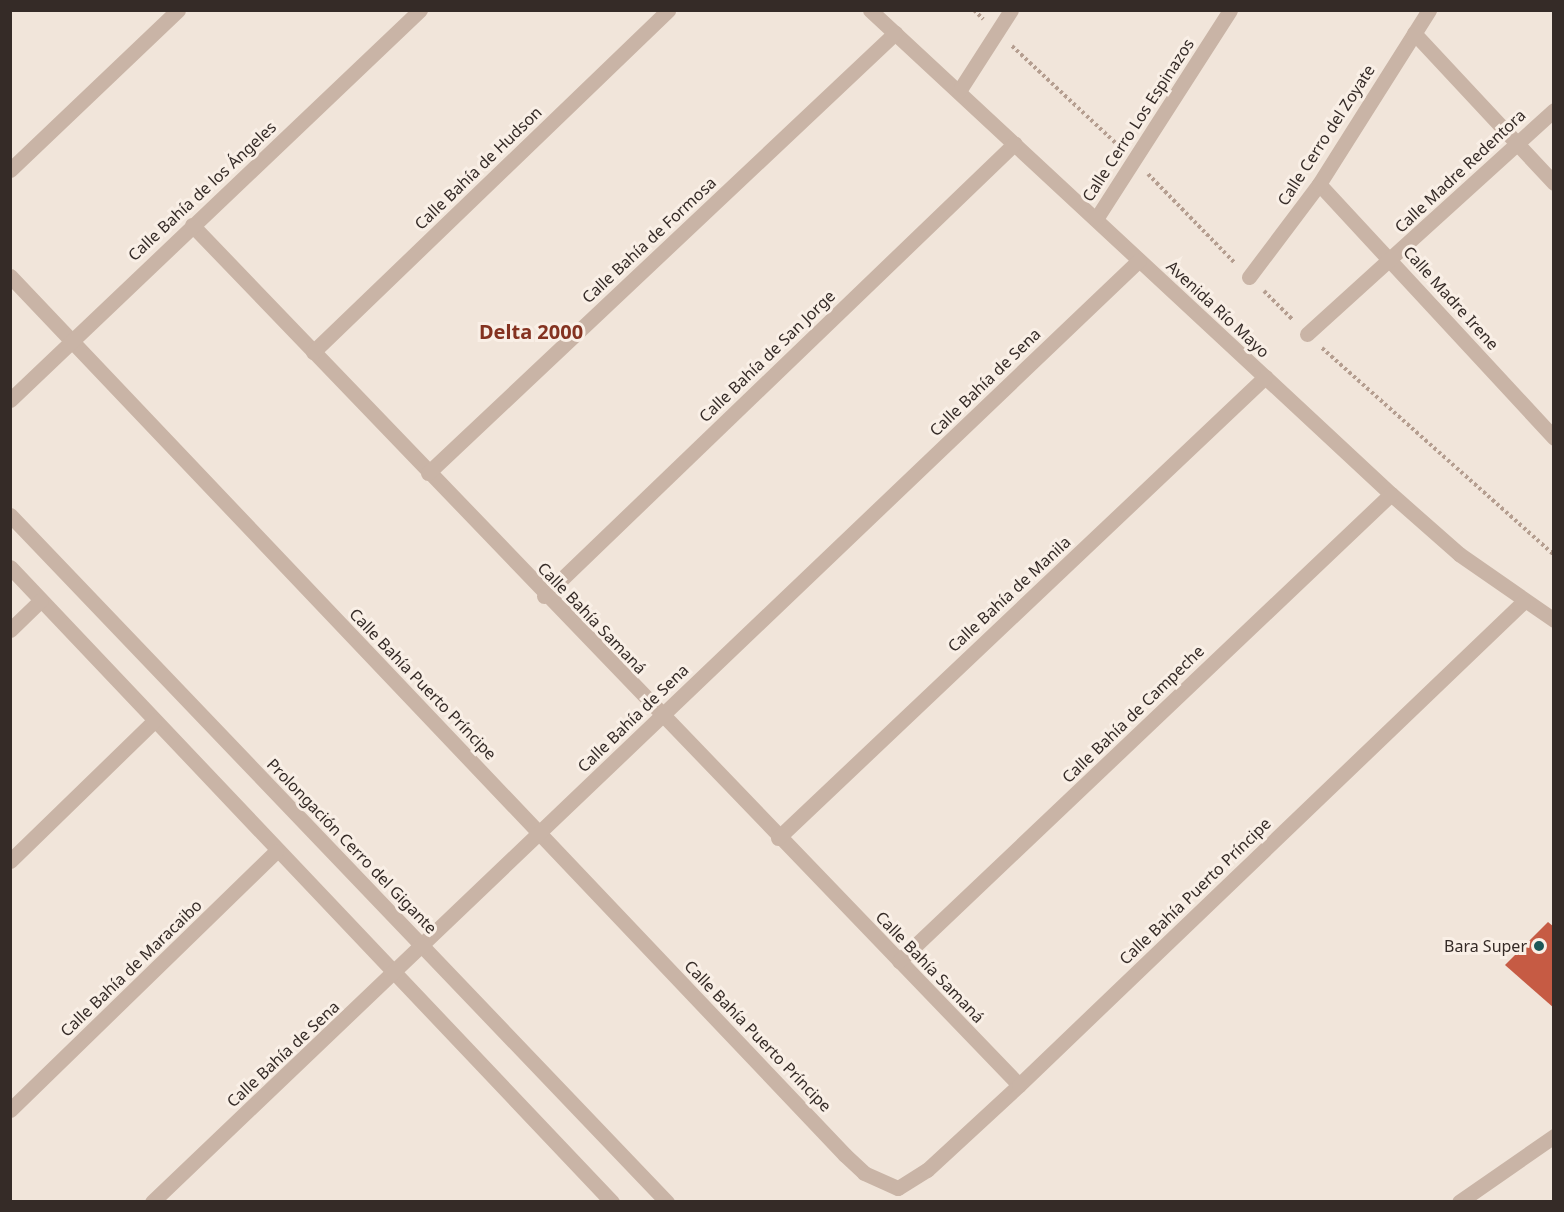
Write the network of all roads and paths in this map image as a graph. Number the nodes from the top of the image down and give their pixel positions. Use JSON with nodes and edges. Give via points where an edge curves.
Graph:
{"nodes":[{"id":1,"x":178,"y":10,"type":"edge"},
{"id":2,"x":420,"y":10,"type":"edge"},
{"id":3,"x":668,"y":10,"type":"edge"},
{"id":4,"x":870,"y":10,"type":"edge"},
{"id":5,"x":1011,"y":10,"type":"edge"},
{"id":6,"x":1230,"y":10,"type":"edge"},
{"id":7,"x":1429,"y":10,"type":"edge"},
{"id":8,"x":895,"y":33,"type":"junction"},
{"id":9,"x":1414,"y":33,"type":"junction"},
{"id":10,"x":959,"y":91,"type":"junction"},
{"id":11,"x":1554,"y":110,"type":"edge"},
{"id":12,"x":1016,"y":143,"type":"junction"},
{"id":13,"x":1517,"y":144,"type":"junction"},
{"id":14,"x":10,"y":170,"type":"edge"},
{"id":15,"x":1554,"y":183,"type":"edge"},
{"id":16,"x":1319,"y":184,"type":"junction"},
{"id":17,"x":1096,"y":219,"type":"junction"},
{"id":18,"x":192,"y":225,"type":"junction"},
{"id":19,"x":1391,"y":259,"type":"junction"},
{"id":20,"x":1139,"y":260,"type":"junction"},
{"id":21,"x":10,"y":276,"type":"edge"},
{"id":22,"x":1249,"y":277,"type":"dead end"},
{"id":23,"x":1307,"y":334,"type":"dead end"},
{"id":24,"x":70,"y":340,"type":"junction"},
{"id":25,"x":313,"y":352,"type":"junction"},
{"id":26,"x":1265,"y":376,"type":"junction"},
{"id":27,"x":10,"y":400,"type":"edge"},
{"id":28,"x":1554,"y":438,"type":"edge"},
{"id":29,"x":428,"y":473,"type":"junction"},
{"id":30,"x":1391,"y":494,"type":"junction"},
{"id":31,"x":10,"y":515,"type":"edge"},
{"id":32,"x":10,"y":567,"type":"edge"},
{"id":33,"x":544,"y":596,"type":"junction"},
{"id":34,"x":42,"y":600,"type":"junction"},
{"id":35,"x":1522,"y":602,"type":"junction"},
{"id":36,"x":1554,"y":620,"type":"edge"},
{"id":37,"x":10,"y":630,"type":"edge"},
{"id":38,"x":661,"y":715,"type":"junction"},
{"id":39,"x":154,"y":721,"type":"junction"},
{"id":40,"x":540,"y":833,"type":"junction"},
{"id":41,"x":778,"y":838,"type":"junction"},
{"id":42,"x":276,"y":851,"type":"junction"},
{"id":43,"x":10,"y":861,"type":"edge"},
{"id":44,"x":423,"y":946,"type":"junction"},
{"id":45,"x":899,"y":961,"type":"junction"},
{"id":46,"x":396,"y":973,"type":"junction"},
{"id":47,"x":1019,"y":1085,"type":"junction"},
{"id":48,"x":10,"y":1110,"type":"edge"},
{"id":49,"x":1554,"y":1136,"type":"edge"},
{"id":50,"x":152,"y":1202,"type":"edge"},
{"id":51,"x":612,"y":1202,"type":"edge"},
{"id":52,"x":667,"y":1202,"type":"edge"},
{"id":53,"x":1459,"y":1202,"type":"edge"}],
"edges":[{"from":1,"to":14,"type":"street"},
{"from":2,"to":18,"type":"street","name":"Calle Bahía de los Ángeles"},
{"from":3,"to":25,"type":"street","name":"Calle Bahía de Hudson"},
{"from":4,"to":8,"type":"street","name":"Avenida Río Mayo"},
{"from":5,"to":10,"type":"street"},
{"from":6,"to":17,"type":"street","name":"Calle Cerro Los Espinazos"},
{"from":7,"to":9,"type":"street","name":"Calle Cerro del Zoyate"},
{"from":8,"to":10,"type":"street","name":"Avenida Río Mayo"},
{"from":8,"to":29,"type":"street","name":"Calle Bahía de Formosa"},
{"from":9,"to":13,"type":"street"},
{"from":9,"to":16,"type":"street","name":"Calle Cerro del Zoyate"},
{"from":10,"to":12,"type":"street","name":"Avenida Río Mayo"},
{"from":11,"to":13,"type":"street","name":"Calle Madre Redentora"},
{"from":12,"to":17,"type":"street","name":"Avenida Río Mayo"},
{"from":12,"to":33,"type":"street","name":"Calle Bahía de San Jorge"},
{"from":13,"to":15,"type":"street"},
{"from":13,"to":19,"type":"street","name":"Calle Madre Redentora"},
{"from":16,"to":19,"type":"street","name":"Calle Madre Irene"},
{"from":16,"to":22,"type":"street","name":"Calle Cerro del Zoyate"},
{"from":17,"to":20,"type":"street","name":"Avenida Río Mayo"},
{"from":18,"to":24,"type":"street","name":"Calle Bahía de los Ángeles"},
{"from":18,"to":25,"type":"street","name":"Calle Bahía Samaná"},
{"from":19,"to":23,"type":"street","name":"Calle Madre Redentora"},
{"from":19,"to":28,"type":"street","name":"Calle Madre Irene"},
{"from":20,"to":26,"type":"street","name":"Avenida Río Mayo"},
{"from":20,"to":38,"type":"street","name":"Calle Bahía de Sena"},
{"from":21,"to":24,"type":"street","name":"Calle Bahía Puerto Príncipe"},
{"from":24,"to":27,"type":"street","name":"Calle Bahía de los Ángeles"},
{"from":24,"to":40,"type":"street","name":"Calle Bahía Puerto Príncipe"},
{"from":25,"to":29,"type":"street","name":"Calle Bahía Samaná"},
{"from":26,"to":30,"type":"street","name":"Avenida Río Mayo"},
{"from":26,"to":41,"type":"street","name":"Calle Bahía de Manila"},
{"from":29,"to":33,"type":"street","name":"Calle Bahía Samaná"},
{"from":30,"to":35,"type":"street","name":"Avenida Río Mayo"},
{"from":30,"to":45,"type":"street","name":"Calle Bahía de Campeche"},
{"from":31,"to":44,"type":"street","name":"Prolongación Cerro del Gigante"},
{"from":32,"to":34,"type":"street"},
{"from":33,"to":38,"type":"street","name":"Calle Bahía Samaná"},
{"from":34,"to":37,"type":"street"},
{"from":34,"to":39,"type":"street"},
{"from":35,"to":36,"type":"street","name":"Avenida Río Mayo"},
{"from":35,"to":47,"type":"street","name":"Calle Bahía Puerto Príncipe"},
{"from":38,"to":40,"type":"street","name":"Calle Bahía de Sena"},
{"from":38,"to":41,"type":"street","name":"Calle Bahía Samaná"},
{"from":39,"to":42,"type":"street"},
{"from":39,"to":43,"type":"street"},
{"from":40,"to":44,"type":"street","name":"Calle Bahía de Sena"},
{"from":40,"to":47,"type":"street","name":"Calle Bahía Puerto Príncipe","via":[[845,1155],[882,1183],[898,1188],[912,1181]]},
{"from":41,"to":45,"type":"street","name":"Calle Bahía Samaná"},
{"from":42,"to":46,"type":"street"},
{"from":42,"to":48,"type":"street","name":"Calle Bahía de Maracaibo"},
{"from":44,"to":46,"type":"street","name":"Calle Bahía de Sena"},
{"from":44,"to":52,"type":"street","name":"Prolongación Cerro del Gigante"},
{"from":45,"to":47,"type":"street","name":"Calle Bahía Samaná"},
{"from":46,"to":50,"type":"street","name":"Calle Bahía de Sena"},
{"from":46,"to":51,"type":"street"},
{"from":49,"to":53,"type":"street"}]}
